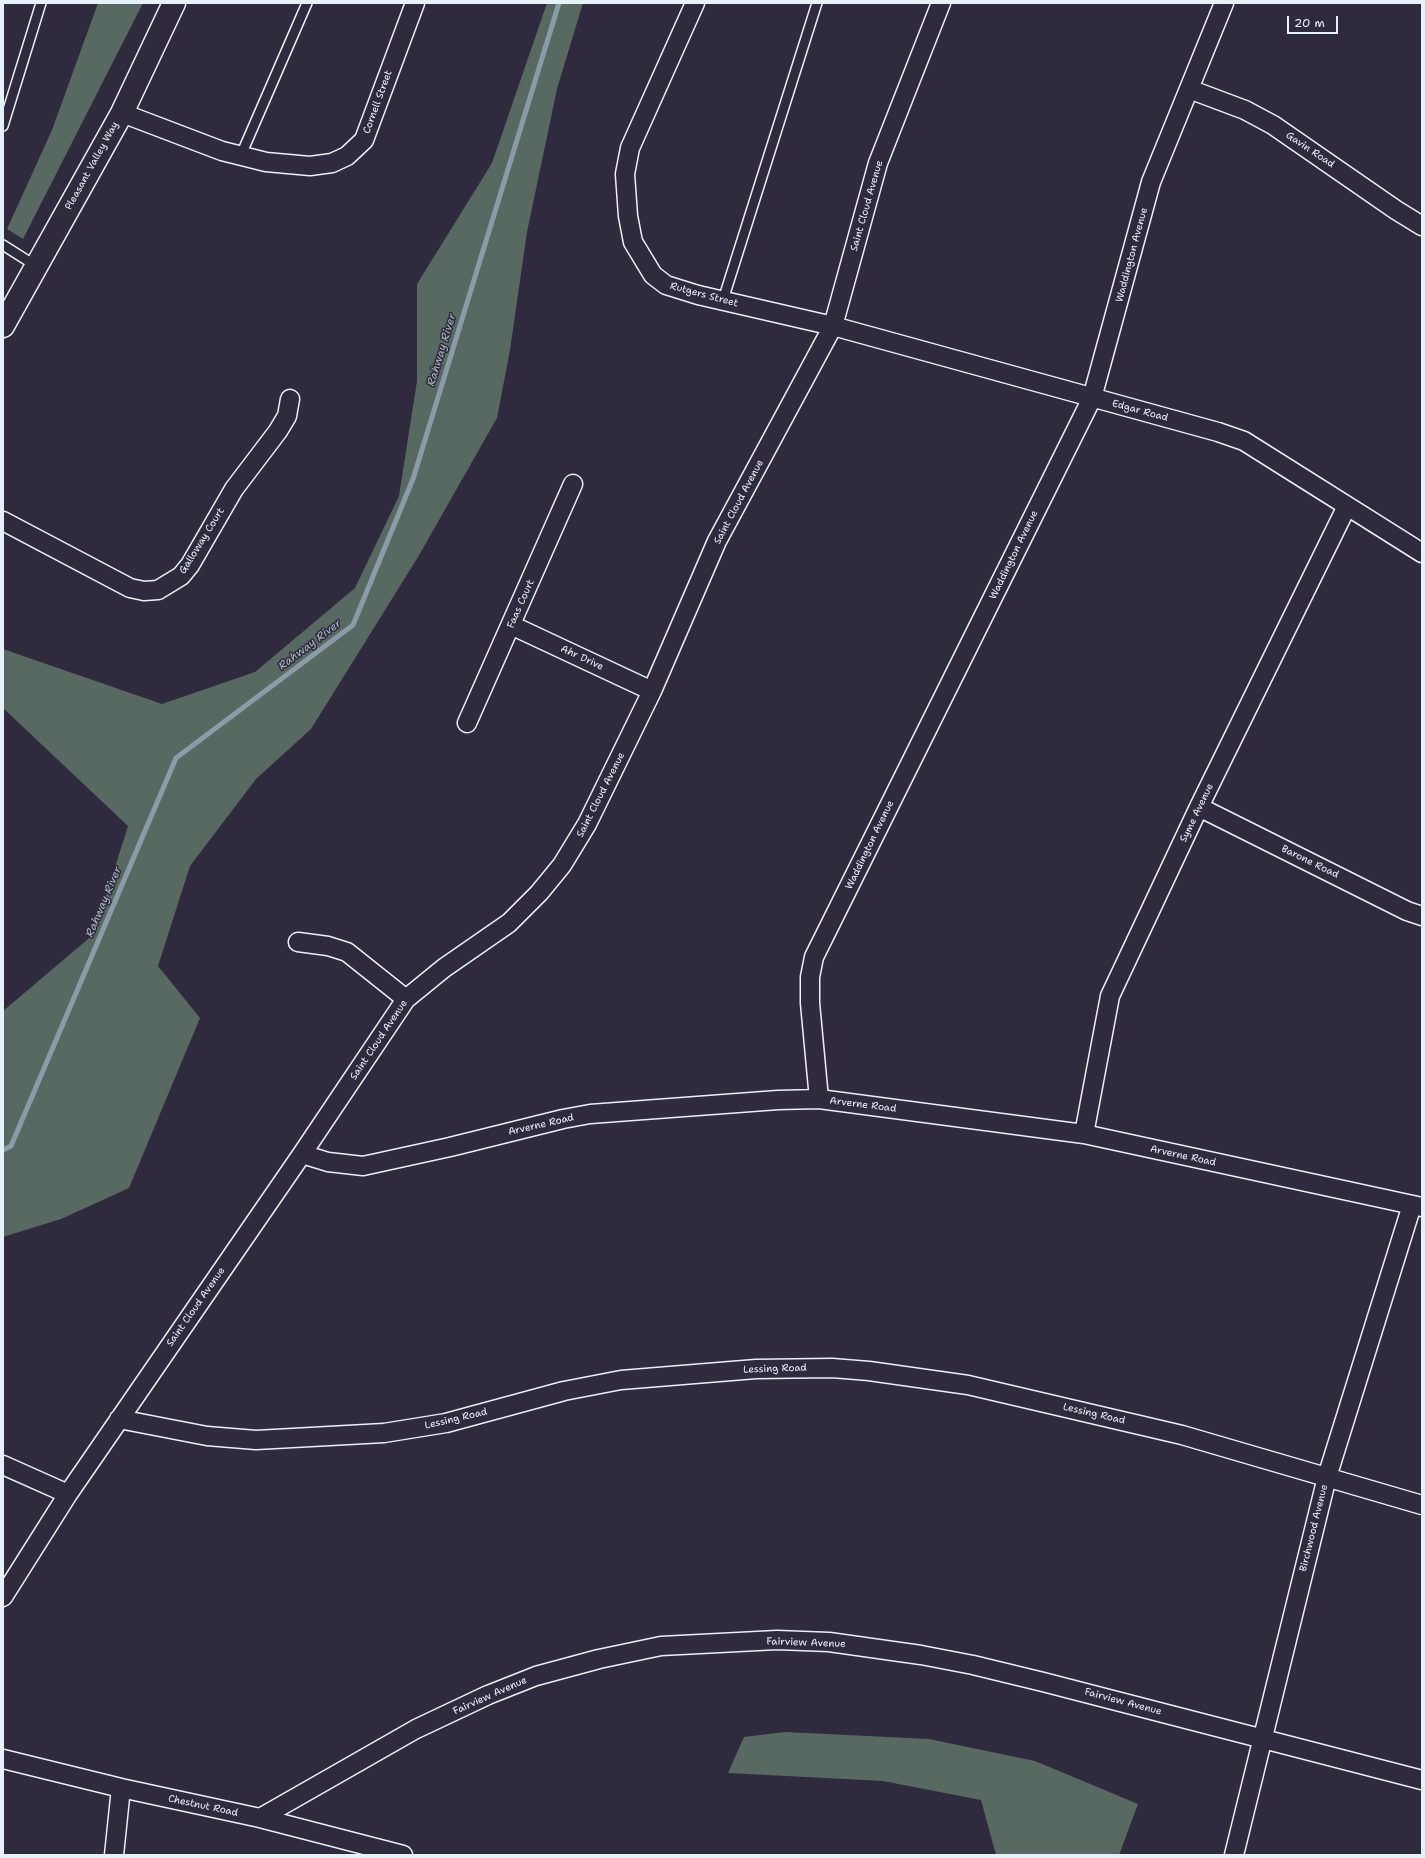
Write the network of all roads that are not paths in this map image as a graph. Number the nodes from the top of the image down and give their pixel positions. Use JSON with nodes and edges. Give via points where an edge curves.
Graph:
{"nodes":[{"id":1,"x":41,"y":3,"type":"edge"},
{"id":2,"x":174,"y":3,"type":"edge"},
{"id":3,"x":307,"y":3,"type":"edge"},
{"id":4,"x":415,"y":3,"type":"edge"},
{"id":5,"x":695,"y":3,"type":"edge"},
{"id":6,"x":817,"y":3,"type":"edge"},
{"id":7,"x":941,"y":3,"type":"edge"},
{"id":8,"x":1224,"y":3,"type":"edge"},
{"id":9,"x":1189,"y":89,"type":"junction"},
{"id":10,"x":122,"y":113,"type":"junction"},
{"id":11,"x":3,"y":126,"type":"edge"},
{"id":12,"x":241,"y":156,"type":"junction"},
{"id":13,"x":1422,"y":226,"type":"edge"},
{"id":14,"x":3,"y":245,"type":"edge"},
{"id":15,"x":36,"y":266,"type":"junction"},
{"id":16,"x":723,"y":300,"type":"junction"},
{"id":17,"x":3,"y":326,"type":"edge"},
{"id":18,"x":833,"y":326,"type":"junction"},
{"id":19,"x":1092,"y":398,"type":"junction"},
{"id":20,"x":290,"y":399,"type":"dead end"},
{"id":21,"x":573,"y":484,"type":"dead end"},
{"id":22,"x":1347,"y":506,"type":"junction"},
{"id":23,"x":3,"y":521,"type":"edge"},
{"id":24,"x":1422,"y":553,"type":"edge"},
{"id":25,"x":512,"y":625,"type":"junction"},
{"id":26,"x":652,"y":691,"type":"junction"},
{"id":27,"x":467,"y":723,"type":"dead end"},
{"id":28,"x":1199,"y":807,"type":"junction"},
{"id":29,"x":1422,"y":916,"type":"edge"},
{"id":30,"x":298,"y":942,"type":"dead end"},
{"id":31,"x":406,"y":999,"type":"junction"},
{"id":32,"x":819,"y":1099,"type":"junction"},
{"id":33,"x":1084,"y":1134,"type":"junction"},
{"id":34,"x":302,"y":1154,"type":"junction"},
{"id":35,"x":1417,"y":1206,"type":"edge"},
{"id":36,"x":119,"y":1419,"type":"junction"},
{"id":37,"x":3,"y":1465,"type":"edge"},
{"id":38,"x":1327,"y":1477,"type":"junction"},
{"id":39,"x":68,"y":1494,"type":"junction"},
{"id":40,"x":1422,"y":1505,"type":"edge"},
{"id":41,"x":3,"y":1597,"type":"edge"},
{"id":42,"x":1263,"y":1738,"type":"junction"},
{"id":43,"x":3,"y":1759,"type":"edge"},
{"id":44,"x":1422,"y":1780,"type":"edge"},
{"id":45,"x":121,"y":1788,"type":"junction"},
{"id":46,"x":260,"y":1818,"type":"junction"},
{"id":47,"x":353,"y":1848,"type":"edge"},
{"id":48,"x":114,"y":1855,"type":"edge"},
{"id":49,"x":403,"y":1855,"type":"edge"},
{"id":50,"x":1234,"y":1855,"type":"edge"}],
"edges":[{"from":1,"to":11,"type":"lane"},
{"from":2,"to":10,"type":"main road","name":"Pleasant Valley Way"},
{"from":3,"to":12,"type":"lane"},
{"from":4,"to":12,"type":"street","name":"Cornell Street","via":[[364,140],[347,156],[332,163],[310,166],[266,162]]},
{"from":5,"to":16,"type":"street","name":"Rutgers Street","via":[[630,148],[625,174],[628,216],[633,242],[653,275],[666,285]]},
{"from":6,"to":16,"type":"lane"},
{"from":7,"to":18,"type":"street","name":"Saint Cloud Avenue","via":[[878,163]]},
{"from":8,"to":9,"type":"street","name":"Waddington Avenue"},
{"from":9,"to":13,"type":"street","name":"Gavin Road","via":[[1245,110],[1273,125]]},
{"from":9,"to":19,"type":"street","name":"Waddington Avenue","via":[[1151,182]]},
{"from":10,"to":12,"type":"street","name":"Cornell Street"},
{"from":10,"to":15,"type":"main road","name":"Pleasant Valley Way"},
{"from":14,"to":15,"type":"lane"},
{"from":15,"to":17,"type":"main road","name":"Pleasant Valley Way"},
{"from":16,"to":18,"type":"street","name":"Rutgers Street"},
{"from":18,"to":19,"type":"street","name":"Edgar Road"},
{"from":18,"to":26,"type":"street","name":"Saint Cloud Avenue","via":[[717,541]]},
{"from":19,"to":22,"type":"street","name":"Edgar Road","via":[[1244,441]]},
{"from":19,"to":32,"type":"street","name":"Waddington Avenue","via":[[814,957],[810,977],[810,1003]]},
{"from":20,"to":23,"type":"street","name":"Galloway Court","via":[[287,416],[281,426],[234,489],[190,565],[181,576],[158,590],[130,588]]},
{"from":21,"to":25,"type":"street","name":"Faas Court"},
{"from":22,"to":24,"type":"street","name":"Edgar Road"},
{"from":22,"to":28,"type":"street","name":"Syme Avenue"},
{"from":25,"to":26,"type":"street","name":"Ahr Drive"},
{"from":25,"to":27,"type":"street","name":"Faas Court"},
{"from":26,"to":31,"type":"street","name":"Saint Cloud Avenue","via":[[587,824],[562,865],[510,923],[444,968]]},
{"from":28,"to":29,"type":"street","name":"Barone Road","via":[[1407,911]]},
{"from":28,"to":33,"type":"street","name":"Syme Avenue","via":[[1110,996]]},
{"from":30,"to":31,"type":"street","via":[[328,946],[347,952]]},
{"from":31,"to":34,"type":"street","name":"Saint Cloud Avenue"},
{"from":32,"to":33,"type":"street","name":"Arverne Road"},
{"from":32,"to":34,"type":"street","name":"Arverne Road","via":[[590,1114],[363,1166],[328,1162]]},
{"from":33,"to":35,"type":"street","name":"Arverne Road"},
{"from":34,"to":36,"type":"street","name":"Saint Cloud Avenue"},
{"from":35,"to":38,"type":"street","name":"Birchwood Avenue"},
{"from":36,"to":38,"type":"street","name":"Lessing Road","via":[[207,1436],[256,1440],[384,1433],[446,1423],[564,1391],[621,1380],[756,1369],[832,1368],[869,1370],[968,1385],[1182,1435]]},
{"from":36,"to":39,"type":"street","name":"Saint Cloud Avenue"},
{"from":37,"to":39,"type":"street"},
{"from":38,"to":40,"type":"street","name":"Lessing Road"},
{"from":38,"to":42,"type":"street","name":"Birchwood Avenue"},
{"from":39,"to":41,"type":"street","name":"Saint Cloud Avenue"},
{"from":42,"to":44,"type":"street","name":"Fairview Avenue"},
{"from":42,"to":46,"type":"street","name":"Fairview Avenue","via":[[1043,1682],[920,1655],[822,1642],[770,1641],[661,1646],[536,1676],[488,1695],[416,1729]]},
{"from":42,"to":50,"type":"street","name":"Birchwood Avenue"},
{"from":43,"to":45,"type":"street","name":"Chestnut Road"},
{"from":45,"to":46,"type":"street","name":"Chestnut Road"},
{"from":45,"to":48,"type":"street"},
{"from":46,"to":47,"type":"street","name":"Chestnut Road"},
{"from":47,"to":49,"type":"street","name":"Chestnut Road"}]}
